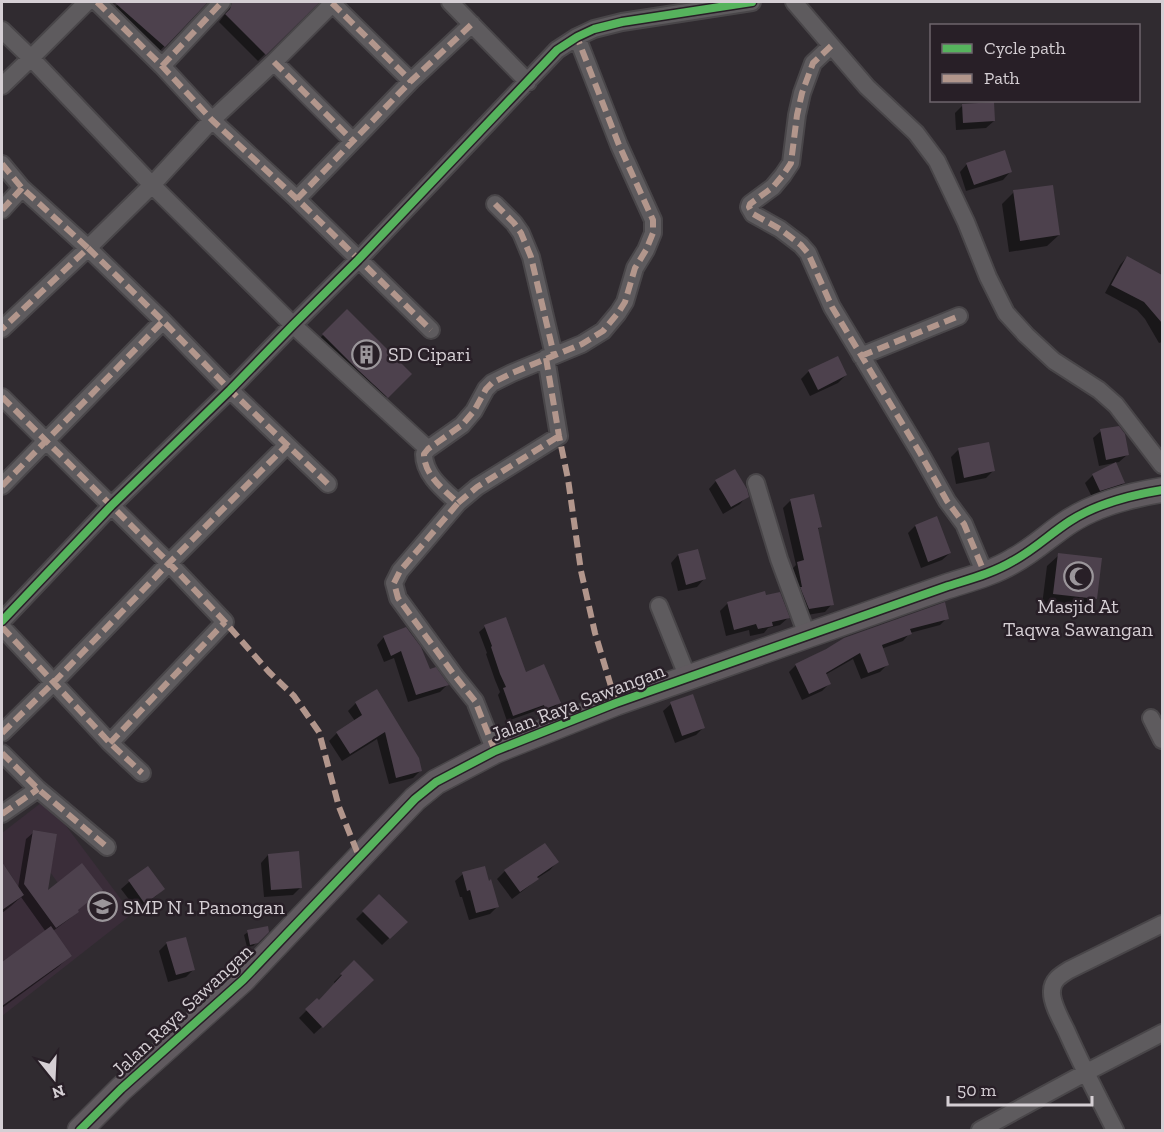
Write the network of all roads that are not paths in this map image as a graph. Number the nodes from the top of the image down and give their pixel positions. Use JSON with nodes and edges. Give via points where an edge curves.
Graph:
{"nodes":[{"id":1,"x":87,"y":2,"type":"edge"},
{"id":2,"x":96,"y":2,"type":"edge"},
{"id":3,"x":222,"y":2,"type":"edge"},
{"id":4,"x":333,"y":2,"type":"edge"},
{"id":5,"x":450,"y":2,"type":"edge"},
{"id":6,"x":752,"y":2,"type":"edge"},
{"id":7,"x":794,"y":2,"type":"edge"},
{"id":8,"x":472,"y":24,"type":"junction"},
{"id":9,"x":2,"y":30,"type":"edge"},
{"id":10,"x":577,"y":38,"type":"junction"},
{"id":11,"x":831,"y":46,"type":"junction"},
{"id":12,"x":32,"y":58,"type":"junction"},
{"id":13,"x":274,"y":62,"type":"junction"},
{"id":14,"x":162,"y":66,"type":"junction"},
{"id":15,"x":411,"y":81,"type":"junction"},
{"id":16,"x":528,"y":82,"type":"junction"},
{"id":17,"x":2,"y":86,"type":"edge"},
{"id":18,"x":212,"y":120,"type":"junction"},
{"id":19,"x":353,"y":141,"type":"junction"},
{"id":20,"x":2,"y":164,"type":"edge"},
{"id":21,"x":152,"y":184,"type":"junction"},
{"id":22,"x":22,"y":189,"type":"junction"},
{"id":23,"x":297,"y":199,"type":"junction"},
{"id":24,"x":495,"y":204,"type":"dead end"},
{"id":25,"x":2,"y":210,"type":"edge"},
{"id":26,"x":88,"y":248,"type":"junction"},
{"id":27,"x":358,"y":260,"type":"junction"},
{"id":28,"x":959,"y":316,"type":"dead end"},
{"id":29,"x":163,"y":321,"type":"junction"},
{"id":30,"x":293,"y":325,"type":"junction"},
{"id":31,"x":2,"y":329,"type":"edge"},
{"id":32,"x":431,"y":330,"type":"dead end"},
{"id":33,"x":861,"y":356,"type":"junction"},
{"id":34,"x":550,"y":357,"type":"junction"},
{"id":35,"x":230,"y":390,"type":"junction"},
{"id":36,"x":2,"y":397,"type":"edge"},
{"id":37,"x":46,"y":441,"type":"junction"},
{"id":38,"x":287,"y":445,"type":"junction"},
{"id":39,"x":428,"y":449,"type":"junction"},
{"id":40,"x":1162,"y":465,"type":"edge"},
{"id":41,"x":756,"y":483,"type":"dead end"},
{"id":42,"x":328,"y":484,"type":"dead end"},
{"id":43,"x":2,"y":486,"type":"edge"},
{"id":44,"x":1162,"y":490,"type":"edge"},
{"id":45,"x":458,"y":503,"type":"junction"},
{"id":46,"x":111,"y":506,"type":"junction"},
{"id":47,"x":169,"y":563,"type":"junction"},
{"id":48,"x":985,"y":574,"type":"junction"},
{"id":49,"x":659,"y":606,"type":"dead end"},
{"id":50,"x":2,"y":621,"type":"edge"},
{"id":51,"x":2,"y":627,"type":"edge"},
{"id":52,"x":807,"y":635,"type":"junction"},
{"id":53,"x":688,"y":678,"type":"junction"},
{"id":54,"x":54,"y":682,"type":"junction"},
{"id":55,"x":1151,"y":718,"type":"dead end"},
{"id":56,"x":2,"y":733,"type":"edge"},
{"id":57,"x":1162,"y":740,"type":"edge"},
{"id":58,"x":110,"y":743,"type":"junction"},
{"id":59,"x":495,"y":752,"type":"junction"},
{"id":60,"x":2,"y":753,"type":"edge"},
{"id":61,"x":142,"y":773,"type":"dead end"},
{"id":62,"x":38,"y":789,"type":"junction"},
{"id":63,"x":2,"y":814,"type":"edge"},
{"id":64,"x":107,"y":847,"type":"dead end"},
{"id":65,"x":1162,"y":924,"type":"edge"},
{"id":66,"x":1162,"y":1032,"type":"edge"},
{"id":67,"x":1085,"y":1072,"type":"junction"},
{"id":68,"x":80,"y":1131,"type":"edge"},
{"id":69,"x":980,"y":1131,"type":"edge"},
{"id":70,"x":1114,"y":1131,"type":"edge"}],
"edges":[{"from":1,"to":12,"type":"street"},
{"from":2,"to":14,"type":"street"},
{"from":3,"to":14,"type":"street"},
{"from":4,"to":13,"type":"street"},
{"from":4,"to":15,"type":"street"},
{"from":5,"to":8,"type":"street"},
{"from":6,"to":10,"type":"street","via":[[621,21]]},
{"from":7,"to":11,"type":"street"},
{"from":8,"to":15,"type":"street"},
{"from":8,"to":16,"type":"street"},
{"from":9,"to":12,"type":"street"},
{"from":10,"to":16,"type":"street","via":[[557,50]]},
{"from":10,"to":34,"type":"street","via":[[653,220],[653,233],[618,313],[603,331]]},
{"from":11,"to":33,"type":"street","via":[[813,63],[802,93],[791,163],[773,187],[749,207],[753,214],[780,229],[808,253],[832,307]]},
{"from":11,"to":40,"type":"street","via":[[916,133],[937,161],[1006,313],[1054,361],[1116,405]]},
{"from":12,"to":17,"type":"street"},
{"from":12,"to":21,"type":"street"},
{"from":13,"to":18,"type":"street"},
{"from":13,"to":19,"type":"street"},
{"from":14,"to":18,"type":"street"},
{"from":15,"to":19,"type":"street"},
{"from":16,"to":27,"type":"street"},
{"from":18,"to":21,"type":"street"},
{"from":18,"to":23,"type":"street"},
{"from":19,"to":23,"type":"street"},
{"from":20,"to":22,"type":"street"},
{"from":21,"to":26,"type":"street"},
{"from":21,"to":30,"type":"street"},
{"from":22,"to":25,"type":"street"},
{"from":22,"to":26,"type":"street"},
{"from":23,"to":27,"type":"street"},
{"from":24,"to":34,"type":"street","via":[[521,233],[531,257]]},
{"from":26,"to":29,"type":"street"},
{"from":26,"to":31,"type":"street"},
{"from":27,"to":30,"type":"street"},
{"from":27,"to":32,"type":"street"},
{"from":28,"to":33,"type":"street"},
{"from":29,"to":35,"type":"street"},
{"from":29,"to":37,"type":"street"},
{"from":30,"to":35,"type":"street"},
{"from":30,"to":39,"type":"street"},
{"from":33,"to":48,"type":"street","via":[[964,524]]},
{"from":34,"to":39,"type":"street","via":[[492,382],[462,425]]},
{"from":34,"to":45,"type":"street","via":[[559,436]]},
{"from":35,"to":38,"type":"street"},
{"from":35,"to":46,"type":"street"},
{"from":36,"to":37,"type":"street"},
{"from":37,"to":43,"type":"street"},
{"from":37,"to":46,"type":"street"},
{"from":38,"to":42,"type":"street"},
{"from":38,"to":47,"type":"street"},
{"from":39,"to":45,"type":"street","via":[[424,454],[426,469]]},
{"from":41,"to":52,"type":"street"},
{"from":44,"to":48,"type":"street","name":"Jalan Raya Sawangan","via":[[1105,504],[1072,520],[1011,563]]},
{"from":45,"to":59,"type":"street","via":[[394,583],[398,598],[475,701]]},
{"from":46,"to":47,"type":"street"},
{"from":46,"to":50,"type":"street"},
{"from":47,"to":54,"type":"street"},
{"from":47,"to":58,"type":"street","via":[[225,621]]},
{"from":48,"to":52,"type":"street","name":"Jalan Raya Sawangan"},
{"from":49,"to":53,"type":"street"},
{"from":51,"to":54,"type":"street"},
{"from":52,"to":53,"type":"street","name":"Jalan Raya Sawangan"},
{"from":53,"to":59,"type":"street","name":"Jalan Raya Sawangan"},
{"from":54,"to":56,"type":"street"},
{"from":54,"to":58,"type":"street"},
{"from":55,"to":57,"type":"street"},
{"from":58,"to":61,"type":"street"},
{"from":59,"to":68,"type":"street","name":"Jalan Raya Sawangan","via":[[436,782],[415,799],[243,980]]},
{"from":60,"to":62,"type":"street"},
{"from":62,"to":63,"type":"street"},
{"from":62,"to":64,"type":"street"},
{"from":65,"to":67,"type":"street","via":[[1069,970],[1054,983],[1052,991],[1058,1012]]},
{"from":66,"to":67,"type":"street"},
{"from":67,"to":69,"type":"street"},
{"from":67,"to":70,"type":"street"}]}
